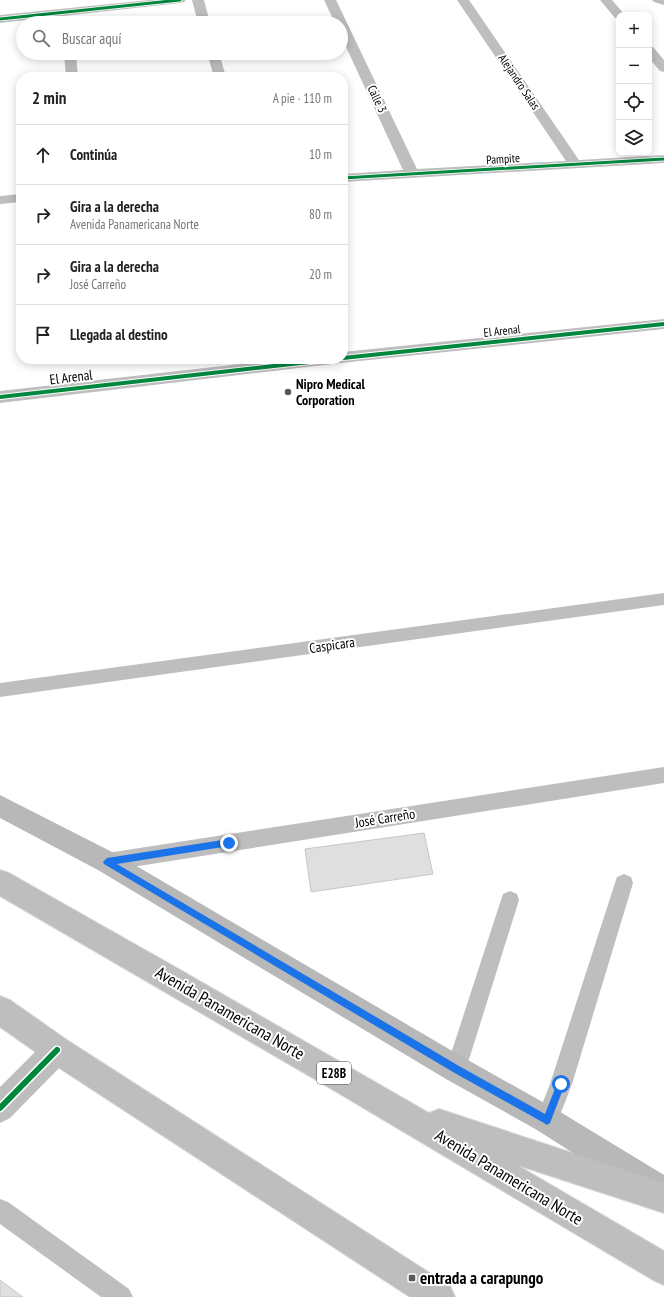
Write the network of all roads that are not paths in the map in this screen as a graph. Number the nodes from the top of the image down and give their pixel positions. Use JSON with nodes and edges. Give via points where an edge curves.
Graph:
{"nodes":[{"id":1,"x":180,"y":0,"type":"edge"},
{"id":2,"x":198,"y":0,"type":"edge"},
{"id":3,"x":330,"y":0,"type":"edge"},
{"id":4,"x":463,"y":0,"type":"edge"},
{"id":5,"x":606,"y":0,"type":"edge"},
{"id":6,"x":658,"y":0,"type":"edge"},
{"id":7,"x":664,"y":2,"type":"edge"},
{"id":8,"x":616,"y":12,"type":"edge"},
{"id":9,"x":79,"y":16,"type":"edge"},
{"id":10,"x":202,"y":16,"type":"edge"},
{"id":11,"x":338,"y":16,"type":"edge"},
{"id":12,"x":0,"y":19,"type":"edge"},
{"id":13,"x":16,"y":19,"type":"edge"},
{"id":14,"x":348,"y":38,"type":"edge"},
{"id":15,"x":652,"y":54,"type":"edge"},
{"id":16,"x":71,"y":60,"type":"edge"},
{"id":17,"x":215,"y":60,"type":"edge"},
{"id":18,"x":664,"y":68,"type":"edge"},
{"id":19,"x":72,"y":72,"type":"edge"},
{"id":20,"x":219,"y":72,"type":"edge"},
{"id":21,"x":664,"y":159,"type":"edge"},
{"id":22,"x":575,"y":164,"type":"junction"},
{"id":23,"x":412,"y":174,"type":"junction"},
{"id":24,"x":348,"y":178,"type":"edge"},
{"id":25,"x":16,"y":198,"type":"edge"},
{"id":26,"x":0,"y":200,"type":"edge"},
{"id":27,"x":664,"y":324,"type":"edge"},
{"id":28,"x":348,"y":357,"type":"edge"},
{"id":29,"x":292,"y":364,"type":"edge"},
{"id":30,"x":0,"y":397,"type":"edge"},
{"id":31,"x":664,"y":599,"type":"edge"},
{"id":32,"x":0,"y":690,"type":"edge"},
{"id":33,"x":664,"y":775,"type":"edge"},
{"id":34,"x":0,"y":806,"type":"edge"},
{"id":35,"x":107,"y":862,"type":"junction"},
{"id":36,"x":0,"y":882,"type":"edge"},
{"id":37,"x":624,"y":883,"type":"dead end"},
{"id":38,"x":510,"y":900,"type":"dead end"},
{"id":39,"x":0,"y":1010,"type":"edge"},
{"id":40,"x":0,"y":1020,"type":"edge"},
{"id":41,"x":57,"y":1050,"type":"junction"},
{"id":42,"x":456,"y":1069,"type":"junction"},
{"id":43,"x":0,"y":1108,"type":"edge"},
{"id":44,"x":402,"y":1112,"type":"junction"},
{"id":45,"x":547,"y":1120,"type":"junction"},
{"id":46,"x":664,"y":1193,"type":"edge"},
{"id":47,"x":664,"y":1198,"type":"edge"},
{"id":48,"x":0,"y":1210,"type":"edge"},
{"id":49,"x":664,"y":1269,"type":"edge"},
{"id":50,"x":121,"y":1297,"type":"edge"},
{"id":51,"x":439,"y":1297,"type":"edge"}],
"edges":[{"from":1,"to":9,"type":"main road"},
{"from":2,"to":10,"type":"main road"},
{"from":3,"to":11,"type":"main road","name":"Calle 3"},
{"from":4,"to":22,"type":"main road","name":"Alejandro Salas"},
{"from":5,"to":8,"type":"main road"},
{"from":6,"to":7,"type":"main road"},
{"from":12,"to":13,"type":"main road"},
{"from":14,"to":23,"type":"main road","name":"Calle 3"},
{"from":15,"to":18,"type":"main road"},
{"from":16,"to":19,"type":"main road"},
{"from":17,"to":20,"type":"main road"},
{"from":21,"to":22,"type":"main road","name":"Pampite"},
{"from":22,"to":23,"type":"main road","name":"Pampite"},
{"from":23,"to":24,"type":"main road","name":"Pampite"},
{"from":25,"to":26,"type":"main road"},
{"from":27,"to":28,"type":"main road","name":"El Arenal"},
{"from":29,"to":30,"type":"main road","name":"El Arenal"},
{"from":31,"to":32,"type":"lane","name":"Caspicara"},
{"from":33,"to":35,"type":"lane","name":"José Carreño"},
{"from":34,"to":35,"type":"main road"},
{"from":35,"to":42,"type":"main road"},
{"from":36,"to":44,"type":"main road","name":"Avenida Panamericana Norte","number":"E28B"},
{"from":37,"to":45,"type":"lane","via":[[561,1084]]},
{"from":38,"to":42,"type":"lane"},
{"from":39,"to":41,"type":"main road"},
{"from":40,"to":41,"type":"main road"},
{"from":41,"to":43,"type":"main road"},
{"from":41,"to":51,"type":"main road"},
{"from":42,"to":45,"type":"main road"},
{"from":44,"to":47,"type":"main road"},
{"from":44,"to":49,"type":"main road","name":"Avenida Panamericana Norte","number":"E28B"},
{"from":45,"to":46,"type":"main road"},
{"from":48,"to":50,"type":"lane"}]}
